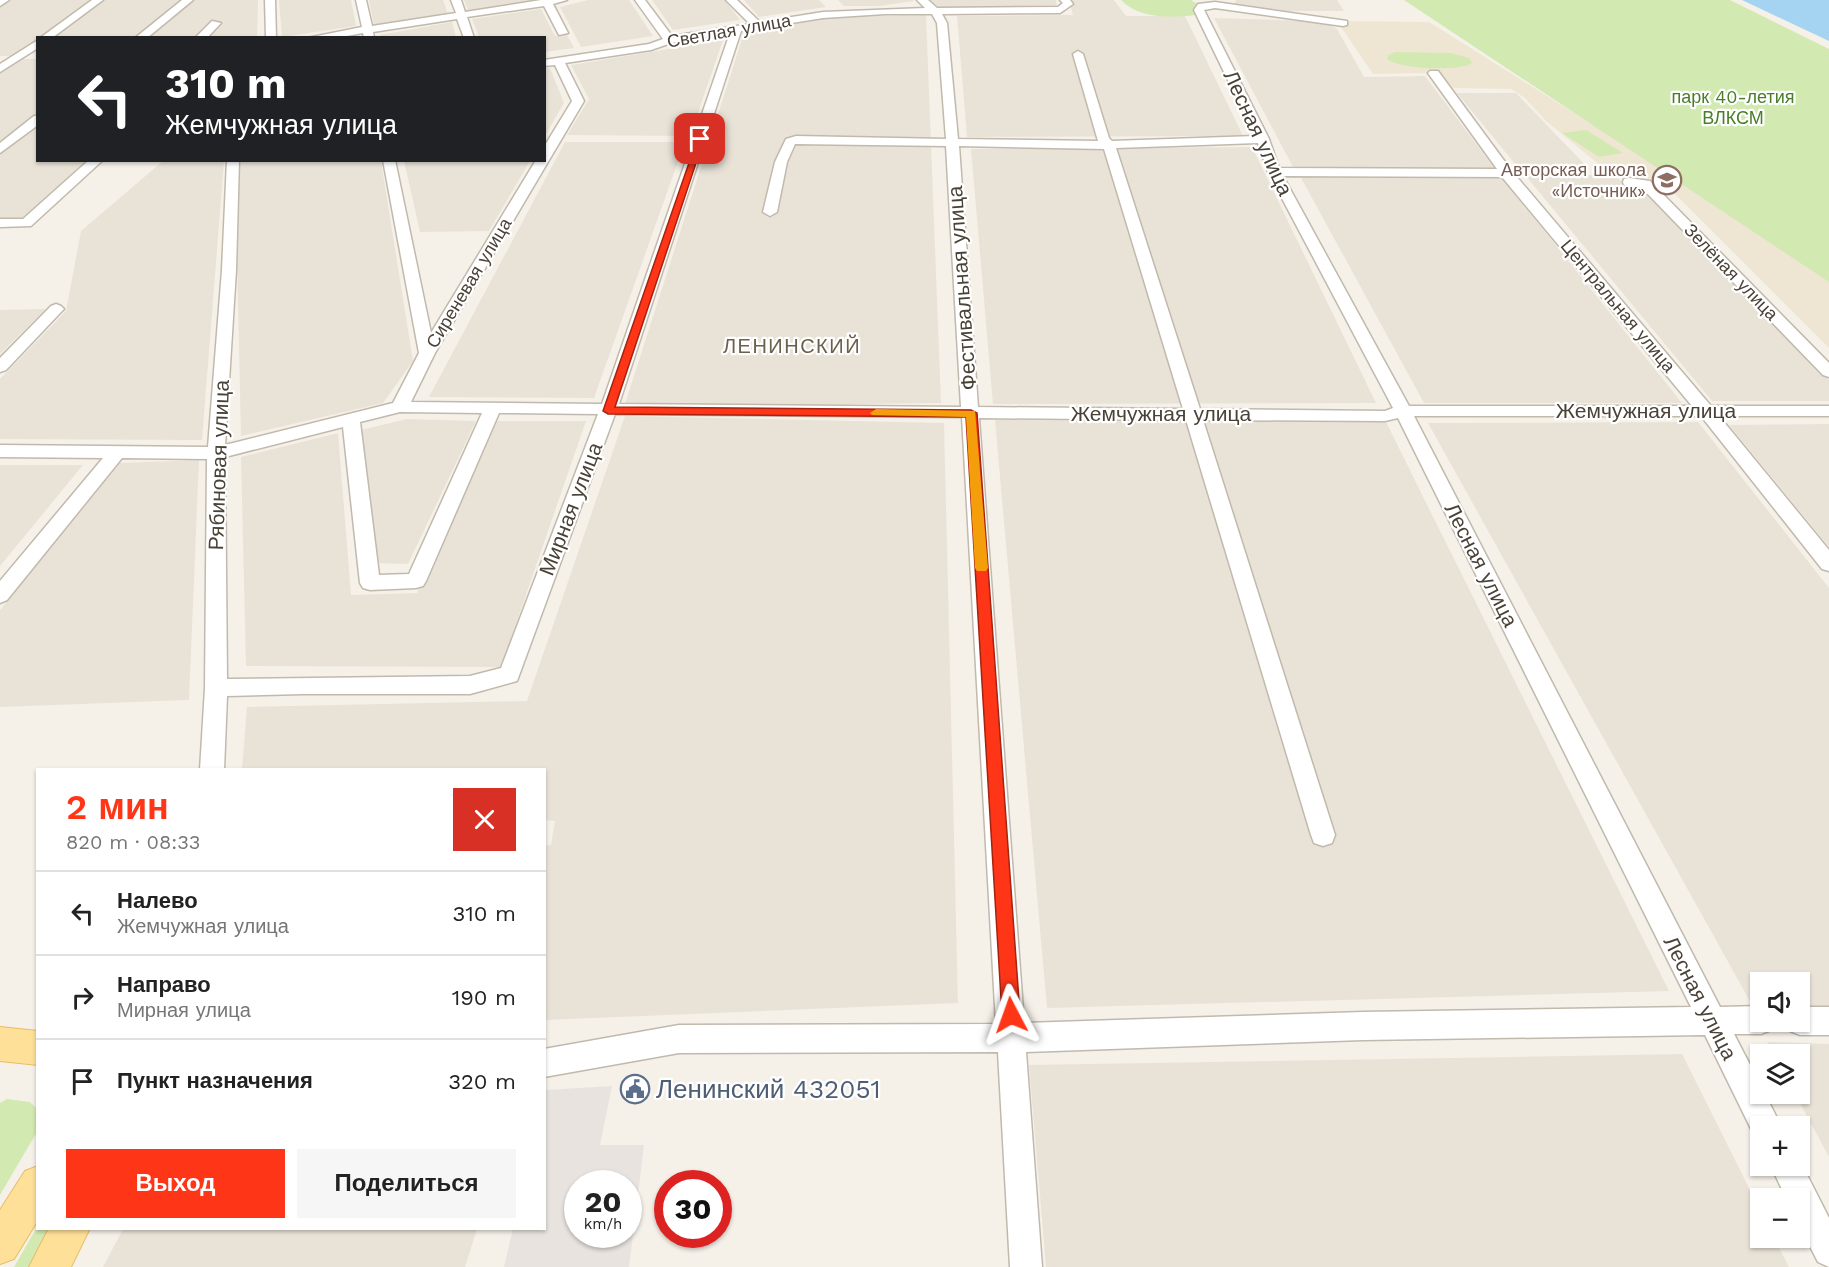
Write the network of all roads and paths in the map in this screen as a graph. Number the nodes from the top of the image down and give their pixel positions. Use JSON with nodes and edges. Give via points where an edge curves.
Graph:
{"nodes":[{"id":1,"x":4,"y":0,"type":"edge"},
{"id":2,"x":98,"y":0,"type":"edge"},
{"id":3,"x":188,"y":0,"type":"edge"},
{"id":4,"x":270,"y":0,"type":"edge"},
{"id":5,"x":361,"y":0,"type":"edge"},
{"id":6,"x":456,"y":0,"type":"edge"},
{"id":7,"x":562,"y":0,"type":"edge"},
{"id":8,"x":640,"y":0,"type":"edge"},
{"id":9,"x":731,"y":0,"type":"edge"},
{"id":10,"x":547,"y":2,"type":"edge"},
{"id":11,"x":0,"y":3,"type":"edge"},
{"id":12,"x":1062,"y":5,"type":"edge"},
{"id":13,"x":929,"y":6,"type":"edge"},
{"id":14,"x":462,"y":16,"type":"junction"},
{"id":15,"x":216,"y":23,"type":"dead end"},
{"id":16,"x":1343,"y":23,"type":"dead end"},
{"id":17,"x":757,"y":25,"type":"junction"},
{"id":18,"x":737,"y":29,"type":"junction"},
{"id":19,"x":368,"y":33,"type":"edge"},
{"id":20,"x":564,"y":33,"type":"dead end"},
{"id":21,"x":48,"y":36,"type":"edge"},
{"id":22,"x":143,"y":36,"type":"edge"},
{"id":23,"x":202,"y":36,"type":"edge"},
{"id":24,"x":271,"y":36,"type":"edge"},
{"id":25,"x":334,"y":36,"type":"edge"},
{"id":26,"x":468,"y":36,"type":"edge"},
{"id":27,"x":669,"y":40,"type":"junction"},
{"id":28,"x":36,"y":44,"type":"edge"},
{"id":29,"x":1078,"y":54,"type":"dead end"},
{"id":30,"x":0,"y":58,"type":"edge"},
{"id":31,"x":16,"y":58,"type":"junction"},
{"id":32,"x":36,"y":58,"type":"edge"},
{"id":33,"x":559,"y":61,"type":"junction"},
{"id":34,"x":546,"y":63,"type":"edge"},
{"id":35,"x":0,"y":69,"type":"edge"},
{"id":36,"x":1434,"y":73,"type":"dead end"},
{"id":37,"x":36,"y":122,"type":"edge"},
{"id":38,"x":1263,"y":139,"type":"junction"},
{"id":39,"x":952,"y":141,"type":"junction"},
{"id":40,"x":1109,"y":145,"type":"junction"},
{"id":41,"x":0,"y":149,"type":"edge"},
{"id":42,"x":546,"y":156,"type":"edge"},
{"id":43,"x":95,"y":162,"type":"edge"},
{"id":44,"x":233,"y":162,"type":"edge"},
{"id":45,"x":388,"y":162,"type":"edge"},
{"id":46,"x":542,"y":162,"type":"edge"},
{"id":47,"x":1274,"y":172,"type":"junction"},
{"id":48,"x":1506,"y":173,"type":"junction"},
{"id":49,"x":1629,"y":182,"type":"dead end"},
{"id":50,"x":770,"y":212,"type":"dead end"},
{"id":51,"x":0,"y":223,"type":"edge"},
{"id":52,"x":56,"y":309,"type":"dead end"},
{"id":53,"x":427,"y":353,"type":"junction"},
{"id":54,"x":0,"y":367,"type":"edge"},
{"id":55,"x":1829,"y":372,"type":"edge"},
{"id":56,"x":400,"y":407,"type":"junction"},
{"id":57,"x":492,"y":409,"type":"junction"},
{"id":58,"x":1705,"y":410,"type":"junction"},
{"id":59,"x":608,"y":411,"type":"junction"},
{"id":60,"x":1403,"y":411,"type":"junction"},
{"id":61,"x":1829,"y":411,"type":"edge"},
{"id":62,"x":971,"y":413,"type":"junction"},
{"id":63,"x":1192,"y":414,"type":"junction"},
{"id":64,"x":351,"y":420,"type":"junction"},
{"id":65,"x":0,"y":452,"type":"edge"},
{"id":66,"x":117,"y":452,"type":"junction"},
{"id":67,"x":216,"y":453,"type":"junction"},
{"id":68,"x":1829,"y":564,"type":"edge"},
{"id":69,"x":0,"y":595,"type":"edge"},
{"id":70,"x":216,"y":688,"type":"junction"},
{"id":71,"x":212,"y":768,"type":"edge"},
{"id":72,"x":1323,"y":835,"type":"dead end"},
{"id":73,"x":1712,"y":1019,"type":"junction"},
{"id":74,"x":1750,"y":1020,"type":"edge"},
{"id":75,"x":1810,"y":1021,"type":"edge"},
{"id":76,"x":1829,"y":1021,"type":"edge"},
{"id":77,"x":1012,"y":1038,"type":"junction"},
{"id":78,"x":546,"y":1063,"type":"edge"},
{"id":79,"x":1761,"y":1116,"type":"edge"},
{"id":80,"x":1791,"y":1176,"type":"edge"},
{"id":81,"x":36,"y":1187,"type":"edge"},
{"id":82,"x":70,"y":1230,"type":"edge"},
{"id":83,"x":0,"y":1245,"type":"edge"},
{"id":84,"x":1829,"y":1251,"type":"edge"},
{"id":85,"x":49,"y":1267,"type":"edge"},
{"id":86,"x":1026,"y":1267,"type":"edge"}],
"edges":[{"from":1,"to":11,"type":"street"},
{"from":2,"to":21,"type":"street"},
{"from":3,"to":22,"type":"street"},
{"from":4,"to":24,"type":"street"},
{"from":5,"to":19,"type":"street"},
{"from":6,"to":14,"type":"street"},
{"from":7,"to":10,"type":"street"},
{"from":8,"to":27,"type":"street"},
{"from":9,"to":17,"type":"street"},
{"from":10,"to":14,"type":"street"},
{"from":10,"to":20,"type":"street"},
{"from":12,"to":13,"type":"street","name":"Светлая улица"},
{"from":13,"to":17,"type":"street","name":"Светлая улица","via":[[836,10]]},
{"from":13,"to":39,"type":"street","name":"Фестивальная улица","via":[[942,23]]},
{"from":14,"to":19,"type":"street"},
{"from":14,"to":26,"type":"street"},
{"from":15,"to":23,"type":"street"},
{"from":16,"to":38,"type":"street","name":"Лесная улица","via":[[1215,4],[1199,10]]},
{"from":17,"to":18,"type":"street","name":"Светлая улица"},
{"from":18,"to":27,"type":"street","name":"Светлая улица"},
{"from":18,"to":59,"type":"street","name":"Мирная улица"},
{"from":19,"to":25,"type":"street"},
{"from":27,"to":33,"type":"street","name":"Светлая улица","via":[[651,47]]},
{"from":28,"to":31,"type":"street"},
{"from":29,"to":40,"type":"street","via":[[1103,139]]},
{"from":30,"to":31,"type":"street"},
{"from":31,"to":32,"type":"street"},
{"from":31,"to":35,"type":"street"},
{"from":33,"to":34,"type":"street","name":"Светлая улица"},
{"from":33,"to":42,"type":"street","name":"Сиреневая улица","via":[[578,101]]},
{"from":36,"to":48,"type":"street","name":"Центральная улица"},
{"from":37,"to":41,"type":"street"},
{"from":38,"to":40,"type":"street"},
{"from":38,"to":47,"type":"street","name":"Лесная улица"},
{"from":39,"to":40,"type":"street"},
{"from":39,"to":50,"type":"street","via":[[790,142]]},
{"from":39,"to":62,"type":"street","name":"Фестивальная улица"},
{"from":40,"to":63,"type":"street"},
{"from":43,"to":51,"type":"street","via":[[26,223]]},
{"from":44,"to":67,"type":"street","name":"Рябиновая улица"},
{"from":45,"to":53,"type":"street"},
{"from":46,"to":53,"type":"street","name":"Сиреневая улица"},
{"from":47,"to":48,"type":"street"},
{"from":47,"to":60,"type":"street","name":"Лесная улица"},
{"from":48,"to":58,"type":"street","name":"Центральная улица"},
{"from":49,"to":55,"type":"street","name":"Зелёная улица","via":[[1645,183]]},
{"from":52,"to":54,"type":"street"},
{"from":53,"to":56,"type":"street","name":"Сиреневая улица"},
{"from":56,"to":57,"type":"street","name":"Жемчужная улица"},
{"from":56,"to":64,"type":"street","name":"Жемчужная улица"},
{"from":57,"to":59,"type":"street","name":"Жемчужная улица"},
{"from":57,"to":64,"type":"street","via":[[416,581],[370,583]]},
{"from":58,"to":60,"type":"street","name":"Жемчужная улица"},
{"from":58,"to":61,"type":"street","name":"Жемчужная улица"},
{"from":58,"to":68,"type":"street","name":"Центральная улица"},
{"from":59,"to":62,"type":"street","name":"Жемчужная улица"},
{"from":59,"to":70,"type":"street","name":"Мирная улица","via":[[509,675],[470,686]]},
{"from":60,"to":63,"type":"street","name":"Жемчужная улица","via":[[1385,416]]},
{"from":60,"to":73,"type":"street","name":"Лесная улица"},
{"from":62,"to":63,"type":"street","name":"Жемчужная улица"},
{"from":62,"to":77,"type":"street","name":"Фестивальная улица"},
{"from":63,"to":72,"type":"street"},
{"from":64,"to":67,"type":"street","name":"Жемчужная улица"},
{"from":65,"to":66,"type":"street","name":"Жемчужная улица"},
{"from":66,"to":67,"type":"street","name":"Жемчужная улица"},
{"from":66,"to":69,"type":"street"},
{"from":67,"to":70,"type":"street","name":"Рябиновая улица"},
{"from":70,"to":71,"type":"street","name":"Рябиновая улица"},
{"from":73,"to":74,"type":"street"},
{"from":73,"to":77,"type":"street"},
{"from":73,"to":79,"type":"street","name":"Лесная улица"},
{"from":75,"to":76,"type":"street"},
{"from":77,"to":78,"type":"street","via":[[679,1039]]},
{"from":77,"to":86,"type":"street","name":"Фестивальная улица"},
{"from":80,"to":84,"type":"street"},
{"from":81,"to":83,"type":"main road"},
{"from":82,"to":85,"type":"main road"}]}
